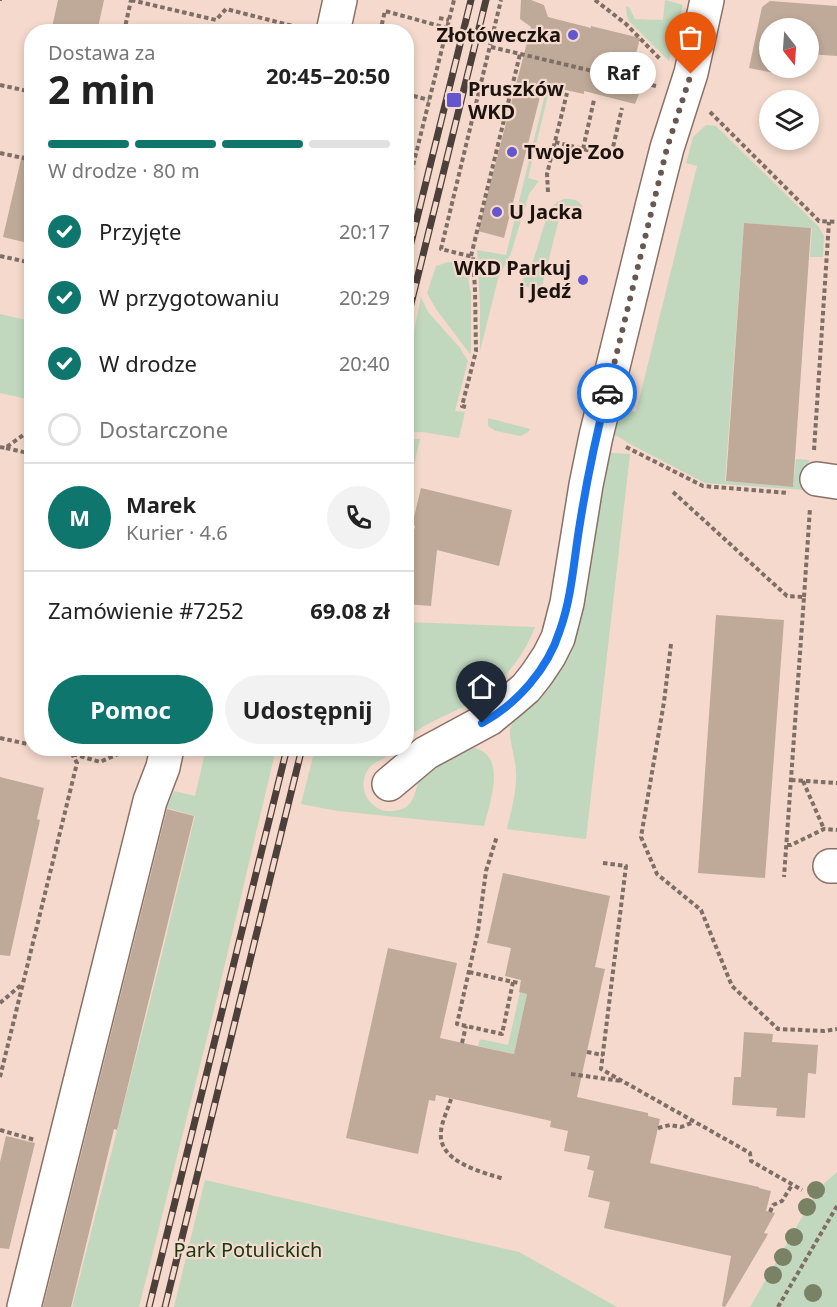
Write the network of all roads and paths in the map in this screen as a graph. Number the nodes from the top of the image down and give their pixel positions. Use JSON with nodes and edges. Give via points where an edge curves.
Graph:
{"nodes":[{"id":1,"x":131,"y":0,"type":"edge"},
{"id":2,"x":340,"y":0,"type":"edge"},
{"id":3,"x":453,"y":0,"type":"edge"},
{"id":4,"x":501,"y":0,"type":"edge"},
{"id":5,"x":595,"y":0,"type":"edge"},
{"id":6,"x":707,"y":0,"type":"edge"},
{"id":7,"x":439,"y":18,"type":"dead end"},
{"id":8,"x":449,"y":20,"type":"junction"},
{"id":9,"x":126,"y":24,"type":"edge"},
{"id":10,"x":285,"y":24,"type":"edge"},
{"id":11,"x":335,"y":24,"type":"edge"},
{"id":12,"x":382,"y":24,"type":"edge"},
{"id":13,"x":447,"y":28,"type":"junction"},
{"id":14,"x":491,"y":47,"type":"junction"},
{"id":15,"x":520,"y":54,"type":"junction"},
{"id":16,"x":665,"y":63,"type":"dead end"},
{"id":17,"x":0,"y":85,"type":"edge"},
{"id":18,"x":661,"y":87,"type":"dead end"},
{"id":19,"x":24,"y":90,"type":"edge"},
{"id":20,"x":567,"y":93,"type":"dead end"},
{"id":21,"x":414,"y":96,"type":"edge"},
{"id":22,"x":429,"y":100,"type":"junction"},
{"id":23,"x":594,"y":100,"type":"dead end"},
{"id":24,"x":622,"y":108,"type":"dead end"},
{"id":25,"x":707,"y":109,"type":"dead end"},
{"id":26,"x":555,"y":142,"type":"junction"},
{"id":27,"x":583,"y":149,"type":"junction"},
{"id":28,"x":0,"y":153,"type":"edge"},
{"id":29,"x":24,"y":158,"type":"edge"},
{"id":30,"x":414,"y":161,"type":"edge"},
{"id":31,"x":548,"y":192,"type":"dead end"},
{"id":32,"x":829,"y":222,"type":"junction"},
{"id":33,"x":837,"y":222,"type":"edge"},
{"id":34,"x":0,"y":256,"type":"edge"},
{"id":35,"x":471,"y":256,"type":"junction"},
{"id":36,"x":24,"y":261,"type":"edge"},
{"id":37,"x":466,"y":407,"type":"dead end"},
{"id":38,"x":24,"y":433,"type":"edge"},
{"id":39,"x":622,"y":446,"type":"dead end"},
{"id":40,"x":2,"y":448,"type":"edge"},
{"id":41,"x":24,"y":452,"type":"edge"},
{"id":42,"x":815,"y":483,"type":"edge"},
{"id":43,"x":673,"y":492,"type":"dead end"},
{"id":44,"x":804,"y":597,"type":"junction"},
{"id":45,"x":671,"y":644,"type":"dead end"},
{"id":46,"x":0,"y":738,"type":"edge"},
{"id":47,"x":24,"y":743,"type":"edge"},
{"id":48,"x":73,"y":756,"type":"edge"},
{"id":49,"x":79,"y":756,"type":"edge"},
{"id":50,"x":114,"y":756,"type":"edge"},
{"id":51,"x":165,"y":756,"type":"edge"},
{"id":52,"x":791,"y":780,"type":"junction"},
{"id":53,"x":803,"y":781,"type":"junction"},
{"id":54,"x":837,"y":783,"type":"edge"},
{"id":55,"x":389,"y":784,"type":"dead end"},
{"id":56,"x":837,"y":825,"type":"edge"},
{"id":57,"x":824,"y":829,"type":"junction"},
{"id":58,"x":835,"y":830,"type":"edge"},
{"id":59,"x":497,"y":836,"type":"dead end"},
{"id":60,"x":787,"y":845,"type":"junction"},
{"id":61,"x":603,"y":863,"type":"dead end"},
{"id":62,"x":784,"y":877,"type":"dead end"},
{"id":63,"x":469,"y":972,"type":"junction"},
{"id":64,"x":513,"y":982,"type":"junction"},
{"id":65,"x":520,"y":983,"type":"dead end"},
{"id":66,"x":22,"y":985,"type":"junction"},
{"id":67,"x":0,"y":1003,"type":"edge"},
{"id":68,"x":466,"y":1026,"type":"junction"},
{"id":69,"x":837,"y":1029,"type":"edge"},
{"id":70,"x":462,"y":1043,"type":"dead end"},
{"id":71,"x":587,"y":1052,"type":"dead end"},
{"id":72,"x":603,"y":1054,"type":"junction"},
{"id":73,"x":571,"y":1074,"type":"dead end"},
{"id":74,"x":0,"y":1077,"type":"edge"},
{"id":75,"x":623,"y":1082,"type":"junction"},
{"id":76,"x":451,"y":1099,"type":"dead end"},
{"id":77,"x":694,"y":1122,"type":"junction"},
{"id":78,"x":658,"y":1128,"type":"dead end"},
{"id":79,"x":504,"y":1179,"type":"dead end"},
{"id":80,"x":792,"y":1185,"type":"junction"},
{"id":81,"x":802,"y":1190,"type":"dead end"},
{"id":82,"x":837,"y":1206,"type":"edge"},
{"id":83,"x":770,"y":1212,"type":"dead end"},
{"id":84,"x":24,"y":1307,"type":"edge"},
{"id":85,"x":778,"y":1307,"type":"edge"}],
"edges":[{"from":1,"to":9,"type":"path"},
{"from":1,"to":10,"type":"path","via":[[216,20],[226,9]]},
{"from":2,"to":11,"type":"street"},
{"from":3,"to":8,"type":"path"},
{"from":4,"to":14,"type":"path"},
{"from":5,"to":16,"type":"path"},
{"from":6,"to":55,"type":"street","via":[[596,436],[558,638],[537,674],[513,700],[489,719],[426,753]]},
{"from":7,"to":8,"type":"path"},
{"from":8,"to":13,"type":"path"},
{"from":12,"to":13,"type":"path","via":[[385,11]]},
{"from":13,"to":22,"type":"path"},
{"from":14,"to":15,"type":"path"},
{"from":14,"to":35,"type":"path","via":[[441,249]]},
{"from":15,"to":18,"type":"path"},
{"from":15,"to":35,"type":"path"},
{"from":17,"to":19,"type":"path"},
{"from":20,"to":26,"type":"path"},
{"from":21,"to":22,"type":"path"},
{"from":22,"to":30,"type":"path"},
{"from":23,"to":27,"type":"path"},
{"from":24,"to":27,"type":"path","via":[[611,156]]},
{"from":25,"to":32,"type":"path","via":[[819,221]]},
{"from":26,"to":27,"type":"path"},
{"from":26,"to":31,"type":"path","via":[[547,174]]},
{"from":28,"to":29,"type":"path"},
{"from":32,"to":33,"type":"path"},
{"from":32,"to":42,"type":"path"},
{"from":34,"to":36,"type":"path"},
{"from":35,"to":37,"type":"path","via":[[476,351],[462,406]]},
{"from":38,"to":40,"type":"path"},
{"from":39,"to":42,"type":"path","via":[[703,486]]},
{"from":40,"to":41,"type":"path"},
{"from":42,"to":44,"type":"path"},
{"from":43,"to":44,"type":"path","via":[[788,596]]},
{"from":44,"to":52,"type":"path"},
{"from":45,"to":69,"type":"path","via":[[641,837],[657,874],[701,910],[732,986],[778,1029]]},
{"from":46,"to":47,"type":"path"},
{"from":48,"to":66,"type":"path","via":[[76,763]]},
{"from":49,"to":50,"type":"path","via":[[100,762]]},
{"from":51,"to":84,"type":"street","via":[[150,801]]},
{"from":52,"to":53,"type":"path"},
{"from":52,"to":60,"type":"path"},
{"from":53,"to":54,"type":"path"},
{"from":53,"to":57,"type":"path"},
{"from":56,"to":58,"type":"path"},
{"from":57,"to":58,"type":"path"},
{"from":57,"to":60,"type":"path"},
{"from":59,"to":63,"type":"path","via":[[486,872]]},
{"from":60,"to":62,"type":"path"},
{"from":61,"to":72,"type":"path","via":[[626,866]]},
{"from":63,"to":64,"type":"path"},
{"from":63,"to":68,"type":"path","via":[[457,1024]]},
{"from":64,"to":65,"type":"path"},
{"from":64,"to":68,"type":"path","via":[[502,1034]]},
{"from":66,"to":67,"type":"path"},
{"from":66,"to":74,"type":"path"},
{"from":68,"to":70,"type":"path"},
{"from":71,"to":72,"type":"path"},
{"from":72,"to":75,"type":"path","via":[[601,1069]]},
{"from":73,"to":75,"type":"path"},
{"from":75,"to":77,"type":"path"},
{"from":76,"to":79,"type":"path","via":[[441,1132],[442,1146],[460,1163]]},
{"from":77,"to":78,"type":"path"},
{"from":77,"to":80,"type":"path","via":[[750,1153],[751,1161]]},
{"from":80,"to":81,"type":"path"},
{"from":80,"to":83,"type":"path"},
{"from":82,"to":85,"type":"path"}]}
